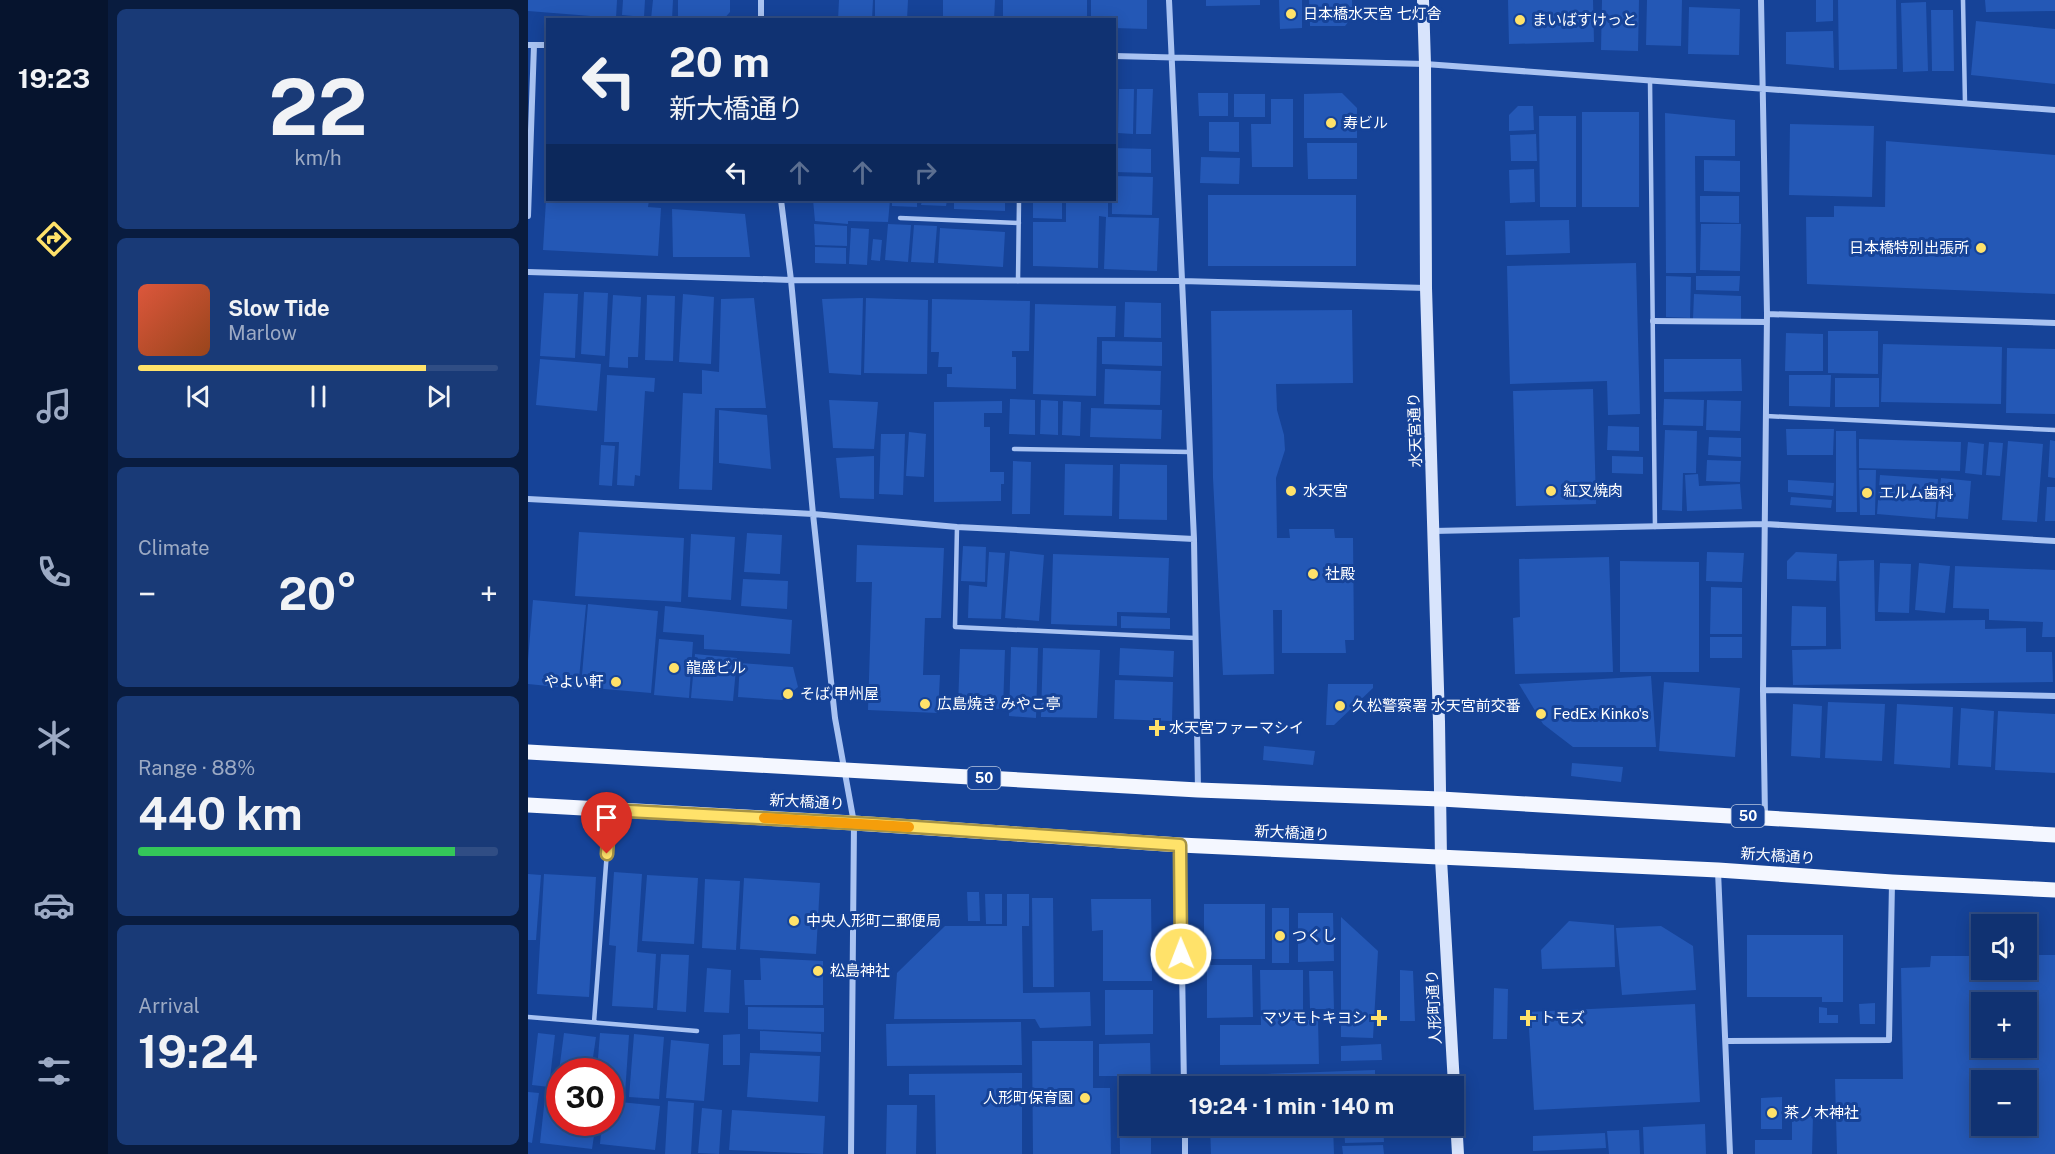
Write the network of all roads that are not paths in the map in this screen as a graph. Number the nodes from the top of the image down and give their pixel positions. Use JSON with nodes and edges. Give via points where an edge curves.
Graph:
{"nodes":[{"id":1,"x":761,"y":0,"type":"edge"},
{"id":2,"x":1169,"y":0,"type":"edge"},
{"id":3,"x":1423,"y":0,"type":"edge"},
{"id":4,"x":1761,"y":0,"type":"edge"},
{"id":5,"x":1963,"y":0,"type":"edge"},
{"id":6,"x":761,"y":18,"type":"edge"},
{"id":7,"x":531,"y":45,"type":"edge"},
{"id":8,"x":1116,"y":56,"type":"edge"},
{"id":9,"x":1172,"y":58,"type":"junction"},
{"id":10,"x":1425,"y":64,"type":"junction"},
{"id":11,"x":1650,"y":80,"type":"junction"},
{"id":12,"x":1763,"y":88,"type":"junction"},
{"id":13,"x":1965,"y":103,"type":"junction"},
{"id":14,"x":2055,"y":110,"type":"edge"},
{"id":15,"x":781,"y":201,"type":"edge"},
{"id":16,"x":1019,"y":201,"type":"edge"},
{"id":17,"x":528,"y":216,"type":"edge"},
{"id":18,"x":900,"y":218,"type":"dead end"},
{"id":19,"x":1019,"y":223,"type":"junction"},
{"id":20,"x":528,"y":272,"type":"edge"},
{"id":21,"x":791,"y":280,"type":"junction"},
{"id":22,"x":1018,"y":281,"type":"junction"},
{"id":23,"x":1182,"y":281,"type":"junction"},
{"id":24,"x":1426,"y":288,"type":"junction"},
{"id":25,"x":1767,"y":318,"type":"junction"},
{"id":26,"x":1653,"y":321,"type":"junction"},
{"id":27,"x":2055,"y":323,"type":"edge"},
{"id":28,"x":1766,"y":416,"type":"junction"},
{"id":29,"x":2055,"y":430,"type":"edge"},
{"id":30,"x":1014,"y":448,"type":"dead end"},
{"id":31,"x":1190,"y":452,"type":"junction"},
{"id":32,"x":528,"y":499,"type":"edge"},
{"id":33,"x":813,"y":514,"type":"junction"},
{"id":34,"x":1765,"y":524,"type":"junction"},
{"id":35,"x":957,"y":527,"type":"junction"},
{"id":36,"x":1655,"y":527,"type":"junction"},
{"id":37,"x":1433,"y":531,"type":"junction"},
{"id":38,"x":1194,"y":540,"type":"junction"},
{"id":39,"x":2055,"y":541,"type":"edge"},
{"id":40,"x":1195,"y":638,"type":"junction"},
{"id":41,"x":1763,"y":690,"type":"junction"},
{"id":42,"x":2055,"y":696,"type":"edge"},
{"id":43,"x":528,"y":752,"type":"edge"},
{"id":44,"x":845,"y":770,"type":"junction"},
{"id":45,"x":1198,"y":790,"type":"junction"},
{"id":46,"x":1441,"y":799,"type":"junction"},
{"id":47,"x":528,"y":806,"type":"edge"},
{"id":48,"x":610,"y":810,"type":"junction"},
{"id":49,"x":1765,"y":817,"type":"junction"},
{"id":50,"x":854,"y":823,"type":"junction"},
{"id":51,"x":2055,"y":835,"type":"edge"},
{"id":52,"x":1180,"y":845,"type":"junction"},
{"id":53,"x":1441,"y":859,"type":"junction"},
{"id":54,"x":1718,"y":870,"type":"junction"},
{"id":55,"x":1892,"y":882,"type":"junction"},
{"id":56,"x":2055,"y":890,"type":"edge"},
{"id":57,"x":528,"y":1017,"type":"edge"},
{"id":58,"x":594,"y":1022,"type":"junction"},
{"id":59,"x":697,"y":1031,"type":"dead end"},
{"id":60,"x":1726,"y":1041,"type":"junction"},
{"id":61,"x":1184,"y":1076,"type":"edge"},
{"id":62,"x":1185,"y":1136,"type":"edge"},
{"id":63,"x":851,"y":1154,"type":"edge"},
{"id":64,"x":1185,"y":1154,"type":"edge"},
{"id":65,"x":1458,"y":1154,"type":"edge"},
{"id":66,"x":1730,"y":1154,"type":"edge"}],
"edges":[{"from":1,"to":6,"type":"street"},
{"from":2,"to":9,"type":"street"},
{"from":3,"to":10,"type":"street","name":"水天宮通り"},
{"from":4,"to":12,"type":"street"},
{"from":5,"to":13,"type":"lane"},
{"from":7,"to":17,"type":"street"},
{"from":8,"to":9,"type":"street"},
{"from":9,"to":10,"type":"street"},
{"from":9,"to":23,"type":"street"},
{"from":10,"to":11,"type":"street"},
{"from":10,"to":24,"type":"street","name":"水天宮通り"},
{"from":11,"to":12,"type":"street"},
{"from":11,"to":26,"type":"lane"},
{"from":12,"to":13,"type":"street"},
{"from":12,"to":25,"type":"street"},
{"from":13,"to":14,"type":"street"},
{"from":15,"to":21,"type":"street"},
{"from":16,"to":19,"type":"lane"},
{"from":18,"to":19,"type":"lane"},
{"from":19,"to":22,"type":"lane"},
{"from":20,"to":21,"type":"street"},
{"from":21,"to":22,"type":"street"},
{"from":21,"to":33,"type":"street"},
{"from":22,"to":23,"type":"street"},
{"from":23,"to":24,"type":"street"},
{"from":23,"to":31,"type":"street"},
{"from":24,"to":37,"type":"street","name":"水天宮通り"},
{"from":25,"to":26,"type":"street"},
{"from":25,"to":27,"type":"street"},
{"from":25,"to":28,"type":"street"},
{"from":26,"to":36,"type":"lane"},
{"from":28,"to":29,"type":"lane"},
{"from":28,"to":34,"type":"street"},
{"from":30,"to":31,"type":"lane"},
{"from":31,"to":38,"type":"street"},
{"from":32,"to":33,"type":"street"},
{"from":33,"to":35,"type":"street"},
{"from":33,"to":44,"type":"street","via":[[835,718]]},
{"from":34,"to":36,"type":"street"},
{"from":34,"to":39,"type":"street"},
{"from":34,"to":41,"type":"street"},
{"from":35,"to":38,"type":"street"},
{"from":35,"to":40,"type":"lane","via":[[955,627]]},
{"from":36,"to":37,"type":"street"},
{"from":37,"to":46,"type":"street","name":"水天宮通り"},
{"from":38,"to":40,"type":"street"},
{"from":40,"to":45,"type":"street"},
{"from":41,"to":42,"type":"street"},
{"from":41,"to":49,"type":"street"},
{"from":43,"to":44,"type":"main road","number":"50"},
{"from":44,"to":45,"type":"main road","number":"50"},
{"from":44,"to":50,"type":"street"},
{"from":45,"to":46,"type":"main road","number":"50"},
{"from":46,"to":49,"type":"main road","number":"50"},
{"from":46,"to":53,"type":"street","name":"水天宮通り"},
{"from":47,"to":48,"type":"main road","name":"新大橋通り"},
{"from":48,"to":50,"type":"main road","name":"新大橋通り"},
{"from":48,"to":58,"type":"lane"},
{"from":49,"to":51,"type":"main road","number":"50"},
{"from":50,"to":52,"type":"main road","name":"新大橋通り"},
{"from":50,"to":63,"type":"street"},
{"from":52,"to":53,"type":"main road","name":"新大橋通り"},
{"from":52,"to":61,"type":"street"},
{"from":53,"to":54,"type":"main road","name":"新大橋通り"},
{"from":53,"to":65,"type":"street","name":"人形町通り"},
{"from":54,"to":55,"type":"main road","name":"新大橋通り"},
{"from":54,"to":60,"type":"street"},
{"from":55,"to":56,"type":"main road","name":"新大橋通り"},
{"from":55,"to":60,"type":"street","via":[[1889,1040]]},
{"from":57,"to":58,"type":"lane"},
{"from":58,"to":59,"type":"lane"},
{"from":60,"to":66,"type":"street"},
{"from":62,"to":64,"type":"street"}]}
